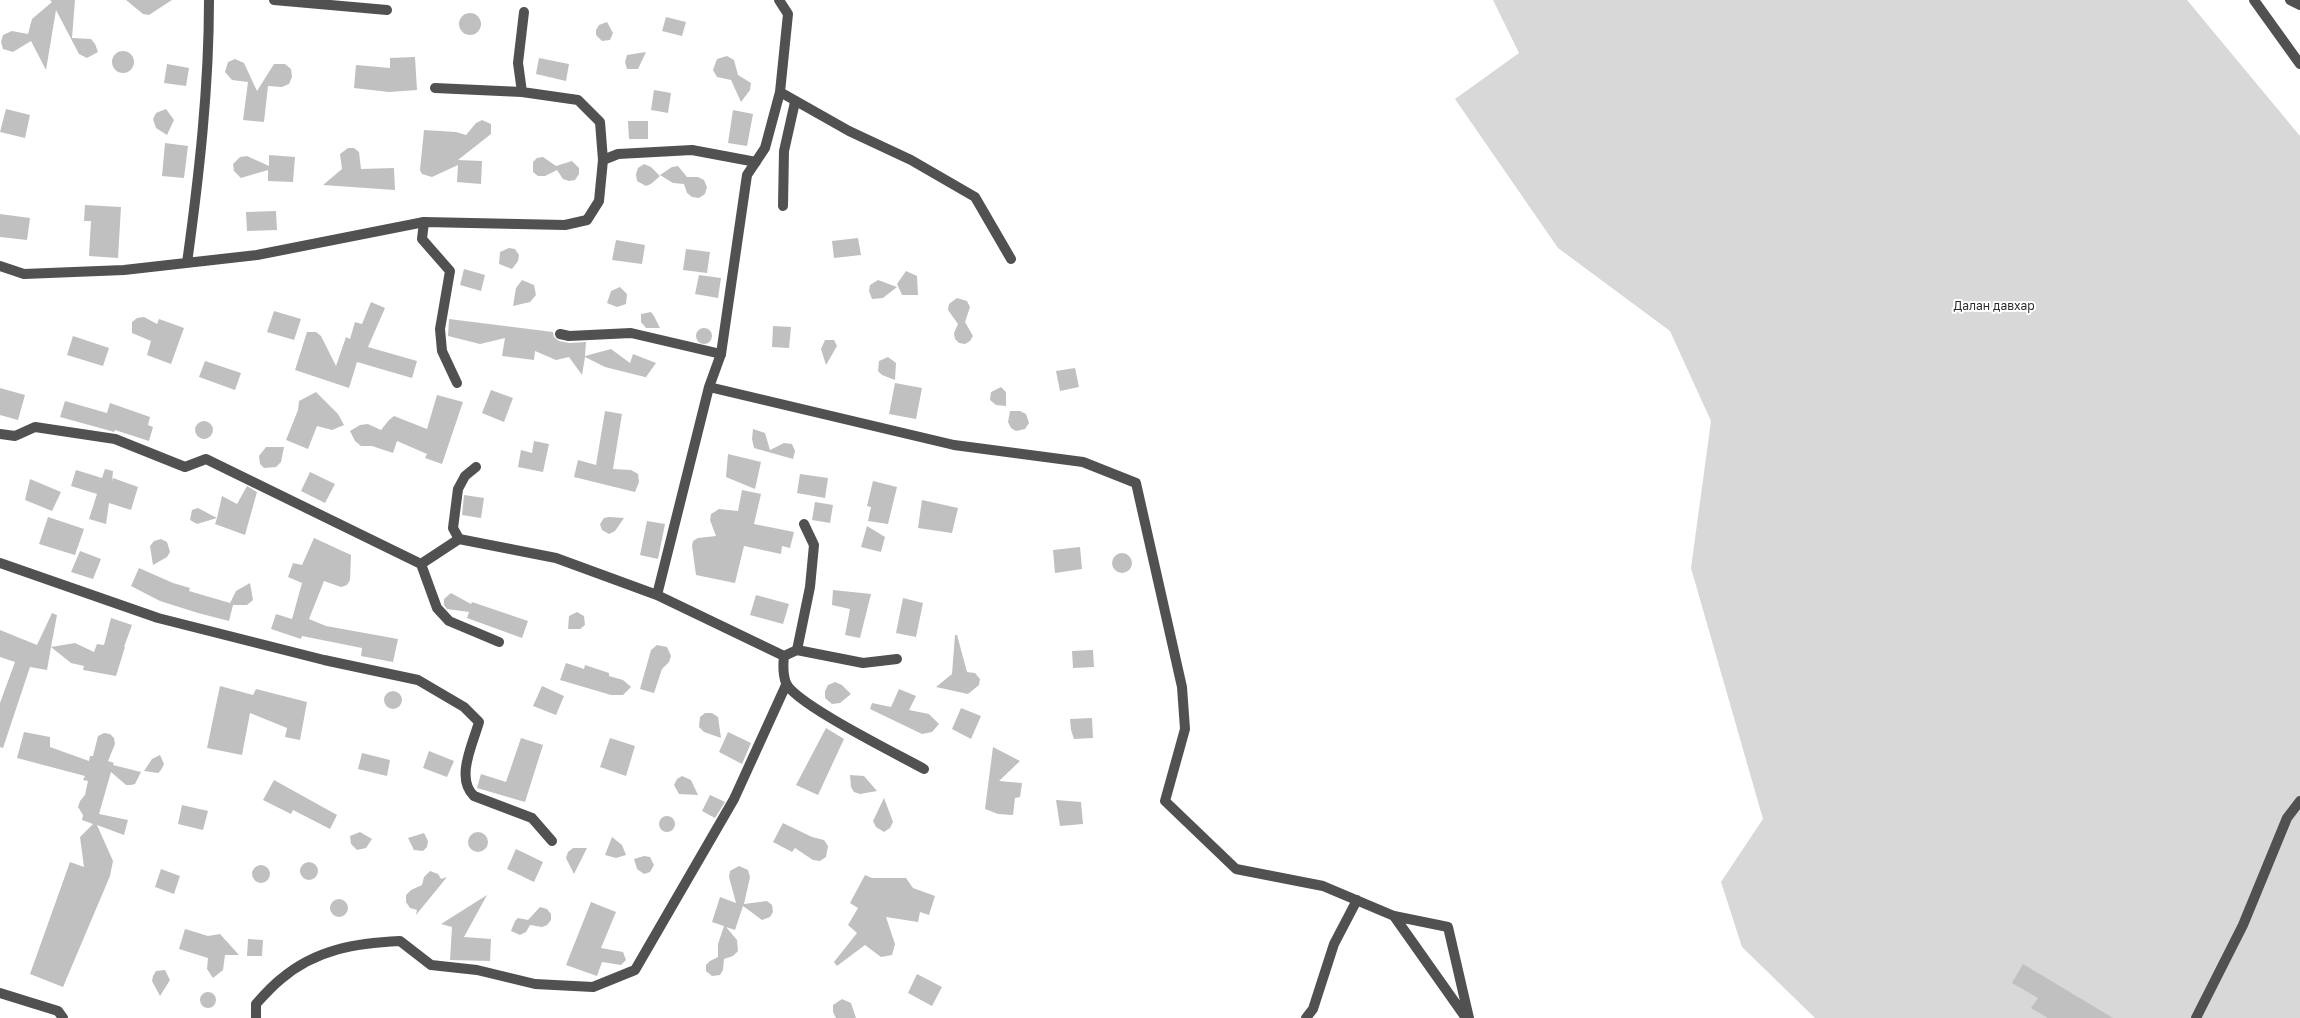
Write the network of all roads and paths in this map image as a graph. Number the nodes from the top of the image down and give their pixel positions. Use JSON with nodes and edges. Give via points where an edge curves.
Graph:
{"nodes":[{"id":1,"x":209,"y":0,"type":"edge"},
{"id":2,"x":274,"y":0,"type":"edge"},
{"id":3,"x":779,"y":0,"type":"edge"},
{"id":4,"x":2254,"y":0,"type":"edge"},
{"id":5,"x":387,"y":10,"type":"dead end"},
{"id":6,"x":524,"y":12,"type":"dead end"},
{"id":7,"x":2300,"y":64,"type":"edge"},
{"id":8,"x":435,"y":88,"type":"dead end"},
{"id":9,"x":522,"y":92,"type":"junction"},
{"id":10,"x":780,"y":92,"type":"junction"},
{"id":11,"x":795,"y":102,"type":"junction"},
{"id":12,"x":603,"y":160,"type":"junction"},
{"id":13,"x":756,"y":162,"type":"junction"},
{"id":14,"x":783,"y":206,"type":"dead end"},
{"id":15,"x":424,"y":222,"type":"junction"},
{"id":16,"x":1011,"y":259,"type":"dead end"},
{"id":17,"x":187,"y":263,"type":"junction"},
{"id":18,"x":0,"y":266,"type":"edge"},
{"id":19,"x":560,"y":334,"type":"dead end"},
{"id":20,"x":721,"y":354,"type":"junction"},
{"id":21,"x":457,"y":383,"type":"dead end"},
{"id":22,"x":709,"y":387,"type":"junction"},
{"id":23,"x":0,"y":434,"type":"edge"},
{"id":24,"x":476,"y":467,"type":"dead end"},
{"id":25,"x":804,"y":524,"type":"dead end"},
{"id":26,"x":459,"y":539,"type":"junction"},
{"id":27,"x":0,"y":563,"type":"edge"},
{"id":28,"x":421,"y":564,"type":"junction"},
{"id":29,"x":658,"y":595,"type":"junction"},
{"id":30,"x":499,"y":642,"type":"dead end"},
{"id":31,"x":797,"y":650,"type":"junction"},
{"id":32,"x":784,"y":656,"type":"junction"},
{"id":33,"x":897,"y":659,"type":"dead end"},
{"id":34,"x":786,"y":684,"type":"junction"},
{"id":35,"x":924,"y":769,"type":"dead end"},
{"id":36,"x":2300,"y":801,"type":"edge"},
{"id":37,"x":552,"y":841,"type":"dead end"},
{"id":38,"x":1357,"y":900,"type":"junction"},
{"id":39,"x":1394,"y":916,"type":"junction"},
{"id":40,"x":0,"y":993,"type":"edge"},
{"id":41,"x":62,"y":1018,"type":"edge"},
{"id":42,"x":256,"y":1018,"type":"edge"},
{"id":43,"x":1306,"y":1018,"type":"edge"},
{"id":44,"x":1467,"y":1018,"type":"edge"},
{"id":45,"x":2196,"y":1018,"type":"edge"}],
"edges":[{"from":1,"to":17,"type":"street","via":[[209,42],[198,184]]},
{"from":2,"to":5,"type":"street"},
{"from":3,"to":10,"type":"street","via":[[788,14]]},
{"from":4,"to":7,"type":"street"},
{"from":6,"to":9,"type":"street","via":[[518,63]]},
{"from":8,"to":9,"type":"street"},
{"from":9,"to":12,"type":"street","via":[[578,100],[600,122]]},
{"from":10,"to":11,"type":"street"},
{"from":10,"to":13,"type":"street","via":[[765,148]]},
{"from":11,"to":14,"type":"street","via":[[784,151]]},
{"from":11,"to":16,"type":"street","via":[[911,160],[974,197]]},
{"from":12,"to":13,"type":"street","via":[[618,154],[692,150]]},
{"from":12,"to":15,"type":"street","via":[[599,201],[588,220],[565,225]]},
{"from":13,"to":20,"type":"street","via":[[748,175]]},
{"from":15,"to":17,"type":"street","via":[[257,255]]},
{"from":15,"to":21,"type":"street","via":[[422,239],[450,272],[440,329],[442,351]]},
{"from":17,"to":18,"type":"street","via":[[124,270],[24,274]]},
{"from":19,"to":20,"type":"street","via":[[630,333]]},
{"from":20,"to":22,"type":"street"},
{"from":22,"to":29,"type":"street"},
{"from":22,"to":38,"type":"street","via":[[954,445],[1083,462],[1136,483],[1182,687],[1186,729],[1165,801],[1236,869],[1323,886]]},
{"from":23,"to":28,"type":"street","via":[[15,436],[35,427],[115,439],[185,467],[206,459]]},
{"from":24,"to":26,"type":"street","via":[[465,476],[458,489],[453,528]]},
{"from":25,"to":31,"type":"street","via":[[814,545],[810,587]]},
{"from":26,"to":28,"type":"street"},
{"from":26,"to":29,"type":"street","via":[[556,558]]},
{"from":27,"to":37,"type":"street","via":[[158,618],[418,680],[464,707],[480,722],[465,772],[468,790],[474,796],[532,818]]},
{"from":28,"to":30,"type":"street","via":[[437,608],[449,621]]},
{"from":29,"to":32,"type":"street"},
{"from":31,"to":32,"type":"street"},
{"from":31,"to":33,"type":"street","via":[[863,663]]},
{"from":32,"to":34,"type":"street"},
{"from":34,"to":35,"type":"street","via":[[818,711]]},
{"from":34,"to":42,"type":"street","via":[[734,799],[635,970],[592,987],[535,984],[477,970],[431,966],[400,941],[360,943],[318,955],[281,978],[256,1004]]},
{"from":36,"to":45,"type":"street","via":[[2287,818],[2243,925]]},
{"from":38,"to":39,"type":"street"},
{"from":38,"to":43,"type":"street","via":[[1334,944],[1313,1009]]},
{"from":39,"to":44,"type":"street"},
{"from":39,"to":44,"type":"street","via":[[1448,927]]},
{"from":40,"to":41,"type":"street","via":[[58,1011]]}]}
